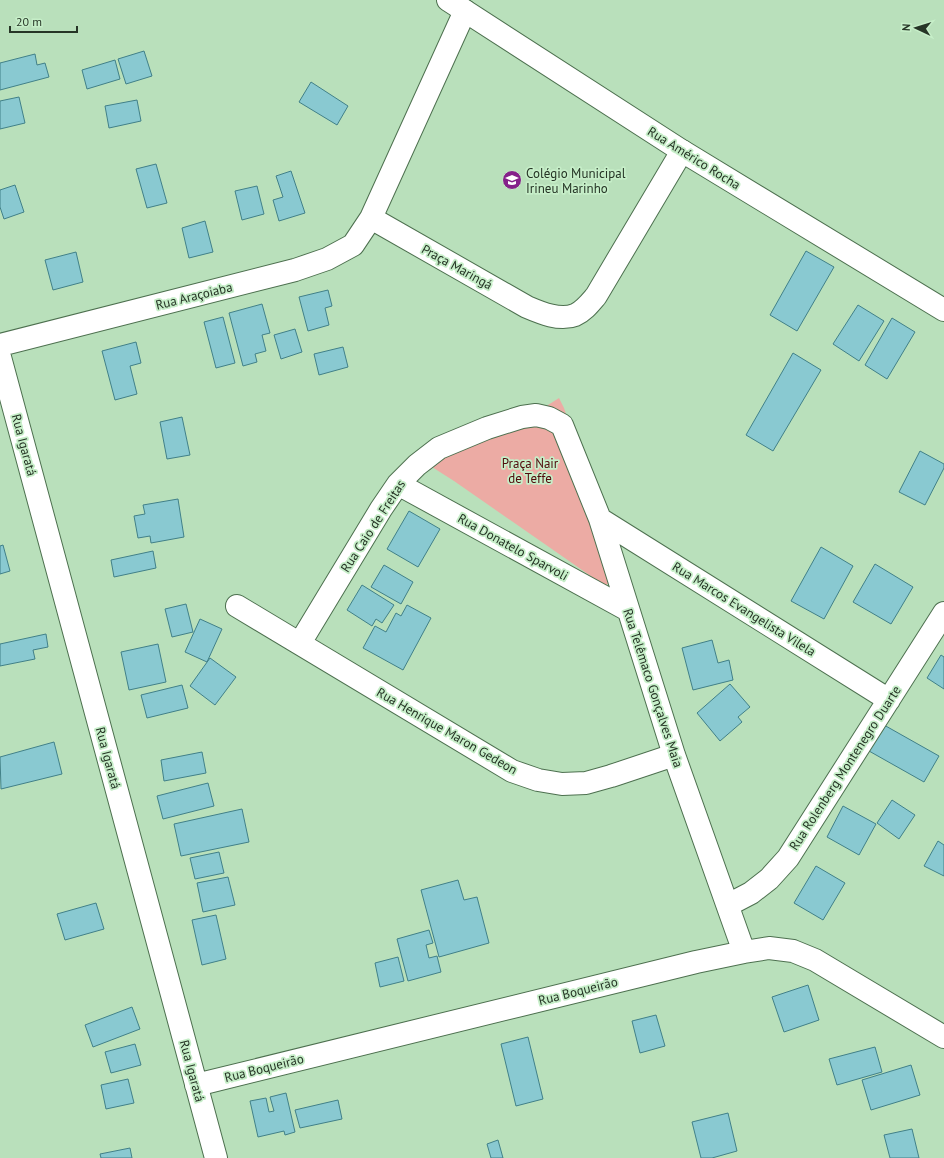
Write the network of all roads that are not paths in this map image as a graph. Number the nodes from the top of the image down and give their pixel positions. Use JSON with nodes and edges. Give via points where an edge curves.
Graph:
{"nodes":[{"id":1,"x":458,"y":3,"type":"edge"},
{"id":2,"x":682,"y":151,"type":"junction"},
{"id":3,"x":371,"y":218,"type":"junction"},
{"id":4,"x":944,"y":310,"type":"edge"},
{"id":5,"x":0,"y":345,"type":"edge"},
{"id":6,"x":0,"y":357,"type":"edge"},
{"id":7,"x":562,"y":425,"type":"joint"},
{"id":8,"x":398,"y":484,"type":"junction"},
{"id":9,"x":600,"y":519,"type":"junction"},
{"id":10,"x":236,"y":606,"type":"dead end"},
{"id":11,"x":628,"y":610,"type":"junction"},
{"id":12,"x":944,"y":613,"type":"edge"},
{"id":13,"x":300,"y":643,"type":"junction"},
{"id":14,"x":889,"y":700,"type":"junction"},
{"id":15,"x":674,"y":756,"type":"junction"},
{"id":16,"x":728,"y":905,"type":"junction"},
{"id":17,"x":744,"y":952,"type":"junction"},
{"id":18,"x":944,"y":1037,"type":"edge"},
{"id":19,"x":196,"y":1085,"type":"junction"},
{"id":20,"x":216,"y":1158,"type":"edge"}],
"edges":[{"from":1,"to":2,"type":"street","name":"Rua Américo Rocha"},
{"from":1,"to":3,"type":"street"},
{"from":2,"to":3,"type":"street","name":"Praça Maringá","via":[[596,296],[586,308],[574,315],[560,317],[543,314]]},
{"from":2,"to":4,"type":"street","name":"Rua Américo Rocha"},
{"from":3,"to":5,"type":"street","name":"Rua Araçoiaba","via":[[353,245],[308,266]]},
{"from":6,"to":19,"type":"street","name":"Rua Igaratá"},
{"from":7,"to":8,"type":"street","name":"Rua Caio de Freitas","via":[[536,415],[487,428],[439,448]]},
{"from":7,"to":9,"type":"street","name":"Rua Telêmaco Gonçalves Maia"},
{"from":8,"to":11,"type":"street","name":"Rua Donatelo Sparvoli"},
{"from":8,"to":13,"type":"street","name":"Rua Caio de Freitas"},
{"from":9,"to":11,"type":"street","name":"Rua Telêmaco Gonçalves Maia"},
{"from":9,"to":14,"type":"street","name":"Rua Marcos Evangelista Vilela"},
{"from":10,"to":13,"type":"street","name":"Rua Henrique Maron Gedeon"},
{"from":11,"to":15,"type":"street","name":"Rua Telêmaco Gonçalves Maia"},
{"from":12,"to":14,"type":"street","name":"Rua Rolenberg Montenegro Duarte"},
{"from":13,"to":15,"type":"street","name":"Rua Henrique Maron Gedeon","via":[[512,771],[538,780],[562,784],[586,783]]},
{"from":14,"to":16,"type":"street","name":"Rua Rolenberg Montenegro Duarte","via":[[788,858],[763,884]]},
{"from":15,"to":16,"type":"street","name":"Rua Telêmaco Gonçalves Maia"},
{"from":16,"to":17,"type":"street","name":"Rua Telêmaco Gonçalves Maia"},
{"from":17,"to":18,"type":"street","name":"Rua Boqueirão","via":[[769,948],[793,952],[815,960]]},
{"from":17,"to":19,"type":"street","name":"Rua Boqueirão"},
{"from":19,"to":20,"type":"street","name":"Rua Igaratá"}]}
